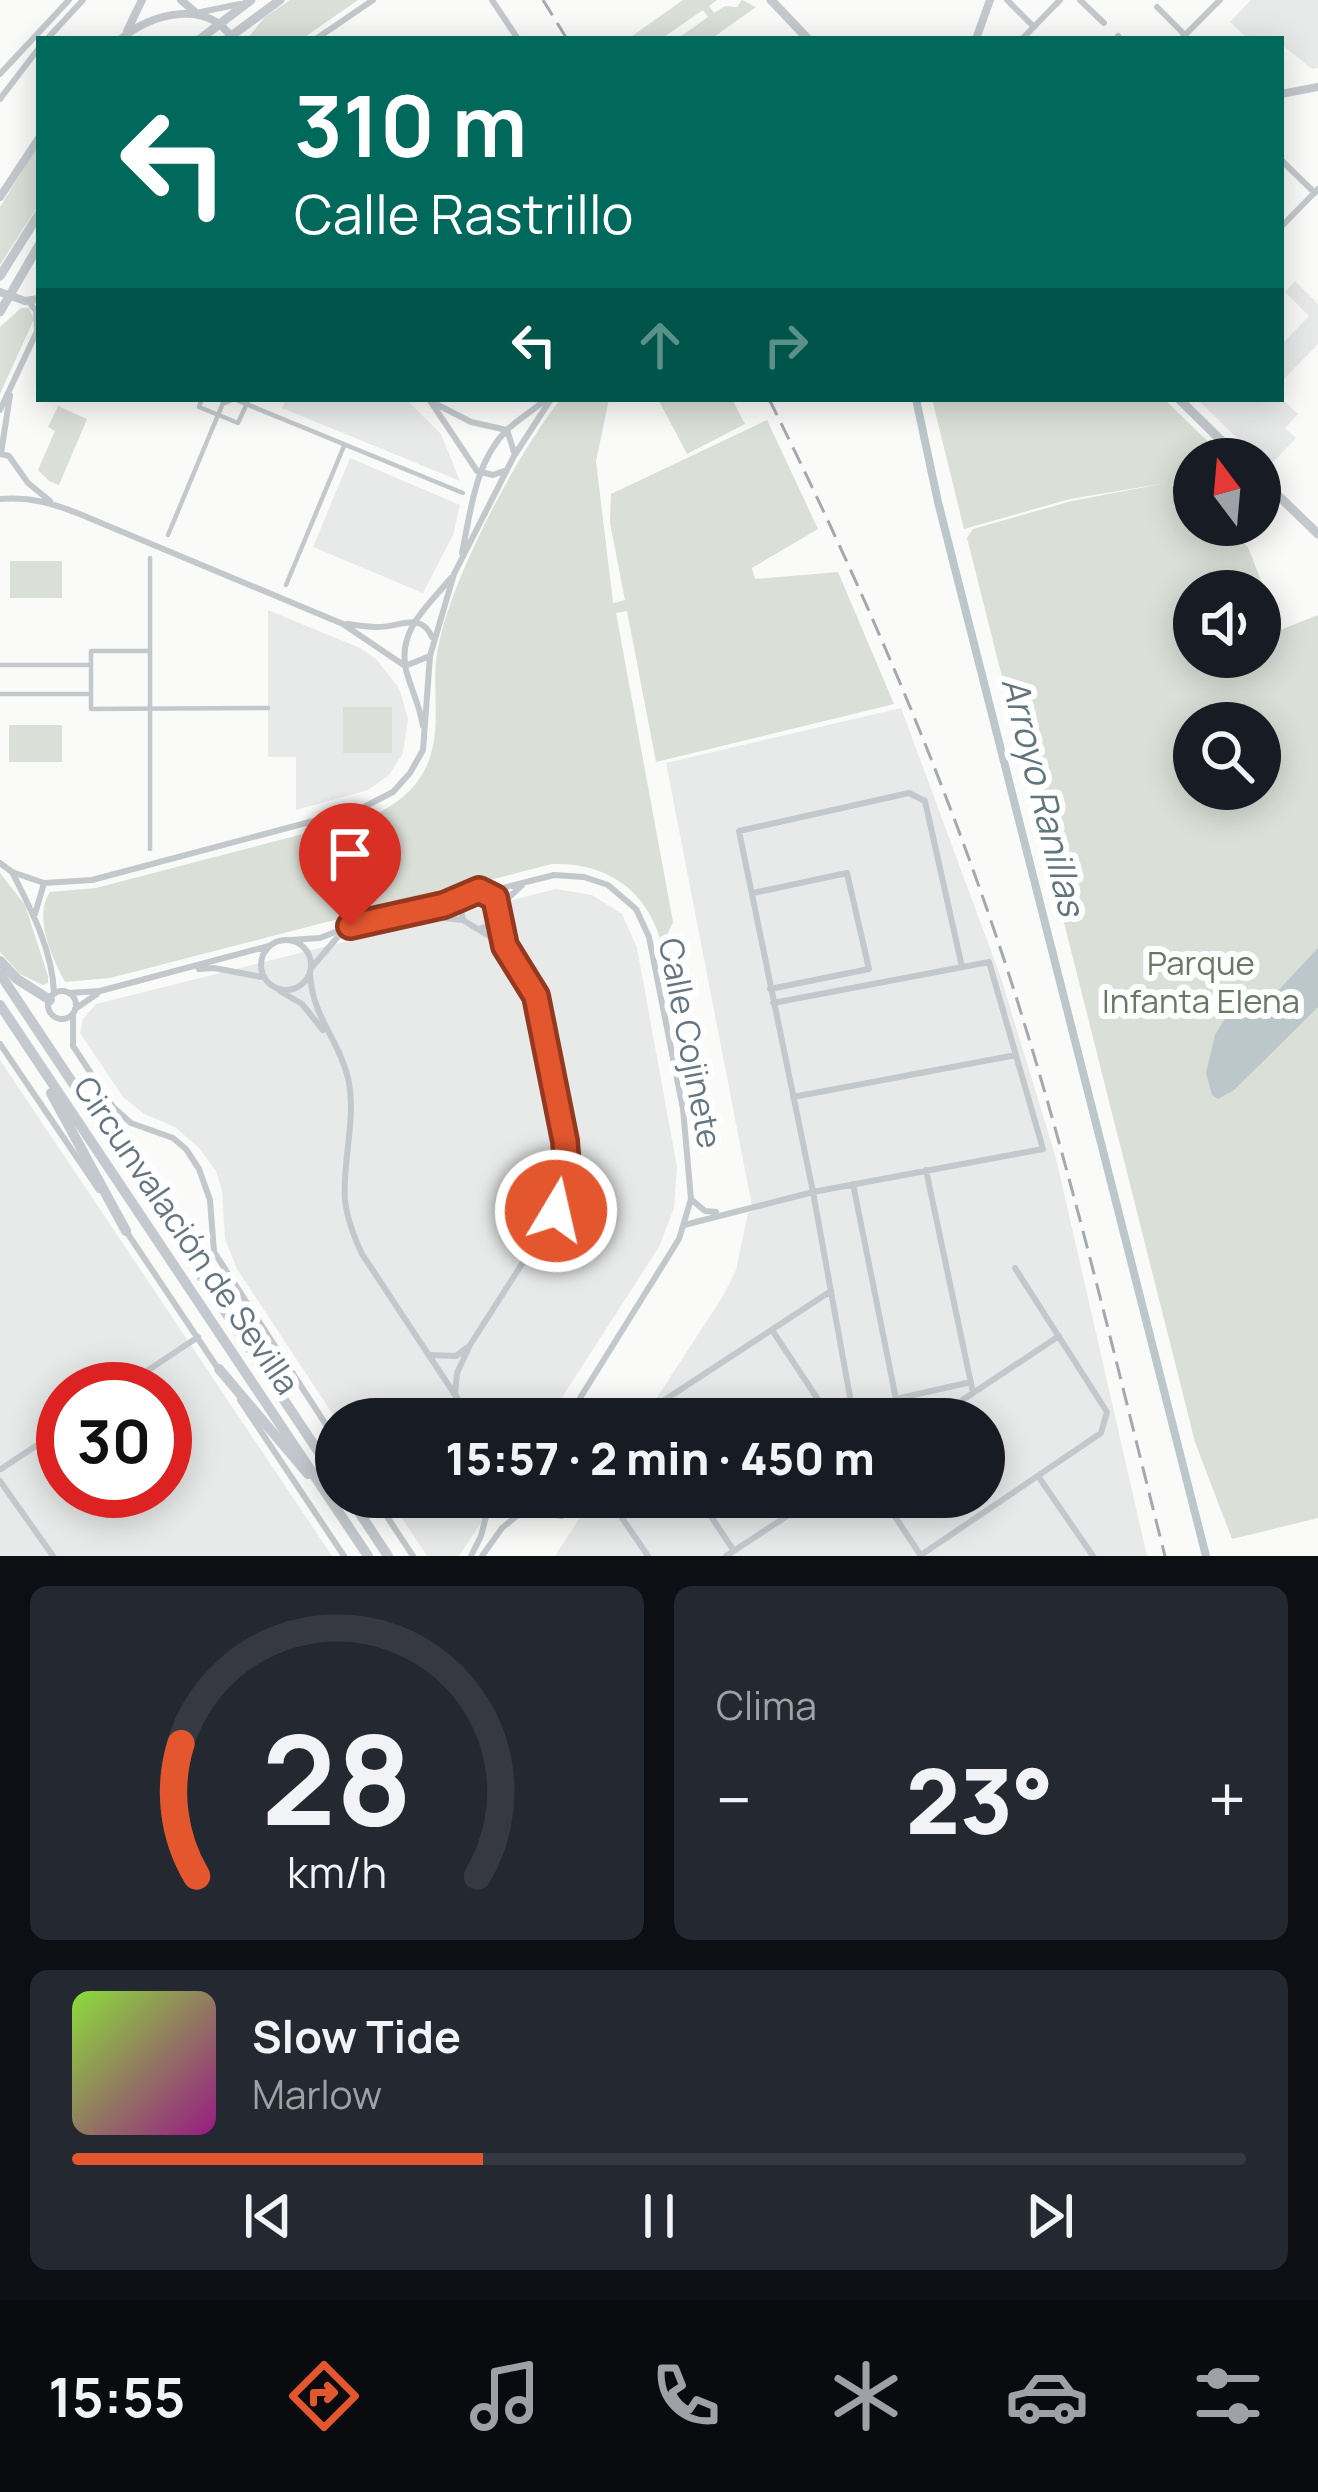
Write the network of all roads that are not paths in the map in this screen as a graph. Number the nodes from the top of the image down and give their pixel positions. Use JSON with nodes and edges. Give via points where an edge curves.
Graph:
{"nodes":[{"id":1,"x":83,"y":0,"type":"edge"},
{"id":2,"x":142,"y":0,"type":"edge"},
{"id":3,"x":181,"y":0,"type":"edge"},
{"id":4,"x":280,"y":0,"type":"edge"},
{"id":5,"x":373,"y":0,"type":"edge"},
{"id":6,"x":492,"y":0,"type":"edge"},
{"id":7,"x":766,"y":0,"type":"edge"},
{"id":8,"x":990,"y":0,"type":"edge"},
{"id":9,"x":1007,"y":0,"type":"edge"},
{"id":10,"x":1060,"y":0,"type":"edge"},
{"id":11,"x":1080,"y":0,"type":"edge"},
{"id":12,"x":1220,"y":0,"type":"edge"},
{"id":13,"x":68,"y":1,"type":"edge"},
{"id":14,"x":250,"y":1,"type":"edge"},
{"id":15,"x":1153,"y":3,"type":"edge"},
{"id":16,"x":196,"y":13,"type":"junction"},
{"id":17,"x":222,"y":21,"type":"junction"},
{"id":18,"x":1104,"y":23,"type":"joint"},
{"id":19,"x":1034,"y":27,"type":"junction"},
{"id":20,"x":50,"y":36,"type":"edge"},
{"id":21,"x":123,"y":36,"type":"edge"},
{"id":22,"x":204,"y":36,"type":"edge"},
{"id":23,"x":230,"y":36,"type":"edge"},
{"id":24,"x":234,"y":36,"type":"edge"},
{"id":25,"x":320,"y":36,"type":"edge"},
{"id":26,"x":516,"y":36,"type":"edge"},
{"id":27,"x":805,"y":36,"type":"edge"},
{"id":28,"x":977,"y":36,"type":"edge"},
{"id":29,"x":1025,"y":36,"type":"edge"},
{"id":30,"x":1117,"y":36,"type":"edge"},
{"id":31,"x":1182,"y":36,"type":"edge"},
{"id":32,"x":1184,"y":36,"type":"edge"},
{"id":33,"x":36,"y":54,"type":"edge"},
{"id":34,"x":0,"y":74,"type":"edge"},
{"id":35,"x":1318,"y":87,"type":"edge"},
{"id":36,"x":1284,"y":93,"type":"edge"},
{"id":37,"x":0,"y":99,"type":"edge"},
{"id":38,"x":36,"y":143,"type":"edge"},
{"id":39,"x":1284,"y":163,"type":"edge"},
{"id":40,"x":1316,"y":191,"type":"edge"},
{"id":41,"x":0,"y":197,"type":"edge"},
{"id":42,"x":36,"y":219,"type":"edge"},
{"id":43,"x":1284,"y":224,"type":"edge"},
{"id":44,"x":36,"y":249,"type":"edge"},
{"id":45,"x":0,"y":276,"type":"edge"},
{"id":46,"x":4,"y":294,"type":"edge"},
{"id":47,"x":34,"y":301,"type":"edge"},
{"id":48,"x":0,"y":312,"type":"edge"},
{"id":49,"x":36,"y":333,"type":"edge"},
{"id":50,"x":11,"y":386,"type":"junction"},
{"id":51,"x":201,"y":402,"type":"edge"},
{"id":52,"x":221,"y":402,"type":"edge"},
{"id":53,"x":248,"y":402,"type":"edge"},
{"id":54,"x":432,"y":402,"type":"edge"},
{"id":55,"x":435,"y":402,"type":"edge"},
{"id":56,"x":544,"y":402,"type":"edge"},
{"id":57,"x":546,"y":402,"type":"edge"},
{"id":58,"x":1182,"y":402,"type":"edge"},
{"id":59,"x":0,"y":410,"type":"edge"},
{"id":60,"x":218,"y":415,"type":"junction"},
{"id":61,"x":507,"y":430,"type":"junction"},
{"id":62,"x":1219,"y":438,"type":"edge"},
{"id":63,"x":345,"y":445,"type":"junction"},
{"id":64,"x":0,"y":454,"type":"edge"},
{"id":65,"x":514,"y":456,"type":"junction"},
{"id":66,"x":507,"y":470,"type":"junction"},
{"id":67,"x":480,"y":473,"type":"junction"},
{"id":68,"x":463,"y":493,"type":"dead end"},
{"id":69,"x":1281,"y":498,"type":"edge"},
{"id":70,"x":0,"y":499,"type":"edge"},
{"id":71,"x":52,"y":503,"type":"junction"},
{"id":72,"x":1318,"y":534,"type":"edge"},
{"id":73,"x":168,"y":535,"type":"dead end"},
{"id":74,"x":151,"y":558,"type":"dead end"},
{"id":75,"x":461,"y":558,"type":"junction"},
{"id":76,"x":454,"y":574,"type":"junction"},
{"id":77,"x":286,"y":584,"type":"dead end"},
{"id":78,"x":414,"y":620,"type":"junction"},
{"id":79,"x":343,"y":624,"type":"junction"},
{"id":80,"x":432,"y":641,"type":"junction"},
{"id":81,"x":152,"y":651,"type":"junction"},
{"id":82,"x":430,"y":656,"type":"junction"},
{"id":83,"x":0,"y":665,"type":"edge"},
{"id":84,"x":91,"y":665,"type":"junction"},
{"id":85,"x":405,"y":666,"type":"junction"},
{"id":86,"x":0,"y":694,"type":"edge"},
{"id":87,"x":92,"y":694,"type":"junction"},
{"id":88,"x":268,"y":708,"type":"dead end"},
{"id":89,"x":150,"y":709,"type":"junction"},
{"id":90,"x":424,"y":736,"type":"junction"},
{"id":91,"x":150,"y":849,"type":"dead end"},
{"id":92,"x":0,"y":863,"type":"edge"},
{"id":93,"x":12,"y":872,"type":"junction"},
{"id":94,"x":526,"y":881,"type":"junction"},
{"id":95,"x":44,"y":886,"type":"junction"},
{"id":96,"x":22,"y":892,"type":"junction"},
{"id":97,"x":488,"y":892,"type":"junction"},
{"id":98,"x":752,"y":894,"type":"junction"},
{"id":99,"x":463,"y":898,"type":"junction"},
{"id":100,"x":498,"y":911,"type":"junction"},
{"id":101,"x":34,"y":915,"type":"junction"},
{"id":102,"x":390,"y":916,"type":"junction"},
{"id":103,"x":463,"y":920,"type":"junction"},
{"id":104,"x":350,"y":926,"type":"junction"},
{"id":105,"x":480,"y":928,"type":"junction"},
{"id":106,"x":290,"y":940,"type":"junction"},
{"id":107,"x":269,"y":946,"type":"junction"},
{"id":108,"x":505,"y":946,"type":"junction"},
{"id":109,"x":0,"y":961,"type":"edge"},
{"id":110,"x":962,"y":967,"type":"junction"},
{"id":111,"x":311,"y":970,"type":"junction"},
{"id":112,"x":177,"y":971,"type":"junction"},
{"id":113,"x":0,"y":974,"type":"edge"},
{"id":114,"x":264,"y":978,"type":"junction"},
{"id":115,"x":276,"y":988,"type":"junction"},
{"id":116,"x":770,"y":989,"type":"junction"},
{"id":117,"x":100,"y":992,"type":"junction"},
{"id":118,"x":59,"y":995,"type":"junction"},
{"id":119,"x":773,"y":1003,"type":"junction"},
{"id":120,"x":0,"y":1005,"type":"edge"},
{"id":121,"x":74,"y":1011,"type":"junction"},
{"id":122,"x":18,"y":1032,"type":"junction"},
{"id":123,"x":333,"y":1042,"type":"junction"},
{"id":124,"x":0,"y":1044,"type":"edge"},
{"id":125,"x":1016,"y":1054,"type":"junction"},
{"id":126,"x":793,"y":1097,"type":"junction"},
{"id":127,"x":926,"y":1170,"type":"junction"},
{"id":128,"x":853,"y":1184,"type":"junction"},
{"id":129,"x":813,"y":1192,"type":"junction"},
{"id":130,"x":691,"y":1198,"type":"junction"},
{"id":131,"x":719,"y":1213,"type":"junction"},
{"id":132,"x":684,"y":1225,"type":"junction"},
{"id":133,"x":126,"y":1231,"type":"junction"},
{"id":134,"x":1016,"y":1268,"type":"dead end"},
{"id":135,"x":831,"y":1291,"type":"junction"},
{"id":136,"x":772,"y":1330,"type":"junction"},
{"id":137,"x":1059,"y":1336,"type":"junction"},
{"id":138,"x":198,"y":1337,"type":"junction"},
{"id":139,"x":470,"y":1345,"type":"junction"},
{"id":140,"x":427,"y":1353,"type":"junction"},
{"id":141,"x":160,"y":1362,"type":"edge"},
{"id":142,"x":219,"y":1370,"type":"junction"},
{"id":143,"x":971,"y":1382,"type":"junction"},
{"id":144,"x":974,"y":1393,"type":"junction"},
{"id":145,"x":455,"y":1394,"type":"junction"},
{"id":146,"x":458,"y":1398,"type":"edge"},
{"id":147,"x":580,"y":1398,"type":"edge"},
{"id":148,"x":669,"y":1398,"type":"edge"},
{"id":149,"x":817,"y":1398,"type":"edge"},
{"id":150,"x":850,"y":1398,"type":"edge"},
{"id":151,"x":896,"y":1398,"type":"edge"},
{"id":152,"x":900,"y":1398,"type":"edge"},
{"id":153,"x":966,"y":1398,"type":"edge"},
{"id":154,"x":315,"y":1408,"type":"edge"},
{"id":155,"x":36,"y":1446,"type":"edge"},
{"id":156,"x":315,"y":1446,"type":"edge"},
{"id":157,"x":1,"y":1469,"type":"edge"},
{"id":158,"x":1038,"y":1475,"type":"junction"},
{"id":159,"x":315,"y":1476,"type":"edge"},
{"id":160,"x":315,"y":1480,"type":"edge"},
{"id":161,"x":0,"y":1482,"type":"edge"},
{"id":162,"x":343,"y":1518,"type":"edge"},
{"id":163,"x":363,"y":1518,"type":"edge"},
{"id":164,"x":388,"y":1518,"type":"edge"},
{"id":165,"x":487,"y":1518,"type":"edge"},
{"id":166,"x":514,"y":1518,"type":"edge"},
{"id":167,"x":623,"y":1518,"type":"edge"},
{"id":168,"x":710,"y":1518,"type":"edge"},
{"id":169,"x":784,"y":1518,"type":"edge"},
{"id":170,"x":896,"y":1518,"type":"edge"},
{"id":171,"x":919,"y":1553,"type":"edge"},
{"id":172,"x":730,"y":1554,"type":"edge"},
{"id":173,"x":52,"y":1556,"type":"edge"},
{"id":174,"x":344,"y":1556,"type":"edge"},
{"id":175,"x":368,"y":1556,"type":"edge"},
{"id":176,"x":388,"y":1556,"type":"edge"},
{"id":177,"x":413,"y":1556,"type":"edge"},
{"id":178,"x":471,"y":1556,"type":"edge"},
{"id":179,"x":482,"y":1556,"type":"edge"},
{"id":180,"x":648,"y":1556,"type":"edge"},
{"id":181,"x":903,"y":1556,"type":"edge"},
{"id":182,"x":1093,"y":1556,"type":"edge"}],
"edges":[{"from":1,"to":20,"type":"street"},
{"from":2,"to":21,"type":"street"},
{"from":3,"to":16,"type":"street"},
{"from":4,"to":24,"type":"main road"},
{"from":5,"to":25,"type":"street"},
{"from":6,"to":26,"type":"street"},
{"from":7,"to":27,"type":"main road"},
{"from":8,"to":28,"type":"street"},
{"from":9,"to":19,"type":"street"},
{"from":10,"to":19,"type":"street"},
{"from":11,"to":18,"type":"street"},
{"from":12,"to":32,"type":"street"},
{"from":13,"to":34,"type":"street"},
{"from":14,"to":16,"type":"street"},
{"from":14,"to":17,"type":"main road"},
{"from":15,"to":31,"type":"street"},
{"from":16,"to":17,"type":"street"},
{"from":16,"to":21,"type":"street","via":[[173,12]]},
{"from":17,"to":22,"type":"main road"},
{"from":17,"to":23,"type":"street"},
{"from":18,"to":30,"type":"street"},
{"from":19,"to":29,"type":"street"},
{"from":33,"to":37,"type":"street"},
{"from":35,"to":36,"type":"street"},
{"from":38,"to":41,"type":"street"},
{"from":39,"to":40,"type":"street"},
{"from":40,"to":43,"type":"street"},
{"from":42,"to":45,"type":"main road"},
{"from":44,"to":46,"type":"main road"},
{"from":46,"to":47,"type":"street"},
{"from":46,"to":48,"type":"main road"},
{"from":49,"to":50,"type":"street"},
{"from":50,"to":59,"type":"street"},
{"from":50,"to":64,"type":"street"},
{"from":51,"to":60,"type":"street"},
{"from":52,"to":60,"type":"street"},
{"from":53,"to":60,"type":"street","via":[[238,423]]},
{"from":53,"to":63,"type":"street"},
{"from":54,"to":67,"type":"street"},
{"from":55,"to":61,"type":"street"},
{"from":56,"to":61,"type":"street"},
{"from":57,"to":65,"type":"street"},
{"from":58,"to":62,"type":"main road"},
{"from":60,"to":73,"type":"street"},
{"from":61,"to":65,"type":"street"},
{"from":61,"to":67,"type":"street"},
{"from":63,"to":68,"type":"street"},
{"from":63,"to":77,"type":"street"},
{"from":64,"to":71,"type":"street"},
{"from":65,"to":66,"type":"street"},
{"from":66,"to":67,"type":"street"},
{"from":66,"to":75,"type":"street"},
{"from":67,"to":75,"type":"street"},
{"from":69,"to":72,"type":"main road"},
{"from":70,"to":71,"type":"street"},
{"from":71,"to":79,"type":"street"},
{"from":74,"to":81,"type":"street"},
{"from":75,"to":76,"type":"street"},
{"from":76,"to":78,"type":"street"},
{"from":76,"to":80,"type":"street"},
{"from":78,"to":79,"type":"street"},
{"from":78,"to":80,"type":"street"},
{"from":78,"to":85,"type":"street"},
{"from":79,"to":85,"type":"street"},
{"from":80,"to":82,"type":"street"},
{"from":81,"to":84,"type":"street","via":[[91,651]]},
{"from":81,"to":89,"type":"street"},
{"from":82,"to":85,"type":"street"},
{"from":82,"to":90,"type":"street"},
{"from":83,"to":84,"type":"street"},
{"from":84,"to":87,"type":"street"},
{"from":85,"to":90,"type":"street"},
{"from":86,"to":87,"type":"street"},
{"from":87,"to":89,"type":"street","via":[[91,709]]},
{"from":88,"to":89,"type":"street"},
{"from":89,"to":91,"type":"street"},
{"from":90,"to":95,"type":"street","via":[[410,773],[362,808]]},
{"from":92,"to":93,"type":"street"},
{"from":93,"to":95,"type":"street"},
{"from":93,"to":96,"type":"street"},
{"from":94,"to":97,"type":"street","name":"Calle Cojinete"},
{"from":94,"to":100,"type":"street"},
{"from":94,"to":130,"type":"street","name":"Calle Cojinete","via":[[584,877],[636,909],[649,937],[683,1108]]},
{"from":95,"to":96,"type":"street","via":[[36,895]]},
{"from":95,"to":101,"type":"street"},
{"from":96,"to":101,"type":"street"},
{"from":97,"to":99,"type":"street"},
{"from":97,"to":100,"type":"street"},
{"from":98,"to":110,"type":"street","via":[[739,832],[909,793],[925,801]]},
{"from":98,"to":116,"type":"street"},
{"from":98,"to":116,"type":"street","via":[[847,873],[868,969]]},
{"from":99,"to":102,"type":"street"},
{"from":99,"to":103,"type":"street"},
{"from":100,"to":105,"type":"street"},
{"from":100,"to":108,"type":"street"},
{"from":101,"to":118,"type":"street"},
{"from":102,"to":103,"type":"street"},
{"from":102,"to":104,"type":"street"},
{"from":103,"to":105,"type":"street"},
{"from":104,"to":106,"type":"street"},
{"from":104,"to":111,"type":"street"},
{"from":105,"to":108,"type":"street"},
{"from":106,"to":107,"type":"street"},
{"from":106,"to":111,"type":"street","via":[[309,954]]},
{"from":107,"to":112,"type":"street"},
{"from":107,"to":114,"type":"street"},
{"from":108,"to":139,"type":"street","via":[[536,996],[567,1168],[556,1211]]},
{"from":109,"to":118,"type":"highway","via":[[17,979]]},
{"from":110,"to":119,"type":"street"},
{"from":110,"to":125,"type":"street","via":[[989,962]]},
{"from":111,"to":115,"type":"street","via":[[302,984]]},
{"from":111,"to":123,"type":"street","via":[[311,1000]]},
{"from":112,"to":114,"type":"street"},
{"from":112,"to":117,"type":"street"},
{"from":113,"to":156,"type":"highway","name":"Circunvalación de Sevilla"},
{"from":114,"to":115,"type":"street"},
{"from":115,"to":123,"type":"street","via":[[302,1004]]},
{"from":116,"to":119,"type":"street"},
{"from":117,"to":118,"type":"street"},
{"from":117,"to":121,"type":"street"},
{"from":118,"to":121,"type":"street"},
{"from":118,"to":121,"type":"street","via":[[49,1009],[54,1017]]},
{"from":119,"to":126,"type":"street"},
{"from":120,"to":122,"type":"highway","name":"Circunvalación de Sevilla"},
{"from":121,"to":154,"type":"street","via":[[73,1046],[113,1107],[173,1138],[200,1169],[214,1252]]},
{"from":122,"to":133,"type":"highway"},
{"from":122,"to":159,"type":"highway","name":"Circunvalación de Sevilla"},
{"from":123,"to":140,"type":"street","via":[[351,1093],[351,1230]]},
{"from":124,"to":133,"type":"street"},
{"from":125,"to":126,"type":"street"},
{"from":125,"to":127,"type":"street","via":[[1043,1148]]},
{"from":126,"to":129,"type":"street"},
{"from":127,"to":128,"type":"street"},
{"from":127,"to":143,"type":"street"},
{"from":128,"to":129,"type":"street"},
{"from":128,"to":151,"type":"street"},
{"from":129,"to":131,"type":"street"},
{"from":129,"to":135,"type":"street"},
{"from":130,"to":131,"type":"street"},
{"from":130,"to":132,"type":"street","name":"Calle Cojinete"},
{"from":131,"to":132,"type":"street"},
{"from":132,"to":147,"type":"street","name":"Calle Cojinete"},
{"from":133,"to":138,"type":"street"},
{"from":134,"to":137,"type":"street"},
{"from":135,"to":136,"type":"street"},
{"from":135,"to":150,"type":"street"},
{"from":136,"to":148,"type":"street"},
{"from":136,"to":149,"type":"street"},
{"from":137,"to":144,"type":"street"},
{"from":137,"to":158,"type":"street","via":[[1107,1421]]},
{"from":138,"to":141,"type":"street"},
{"from":138,"to":142,"type":"street"},
{"from":139,"to":140,"type":"street","via":[[456,1357]]},
{"from":139,"to":145,"type":"street"},
{"from":140,"to":145,"type":"street"},
{"from":142,"to":160,"type":"highway"},
{"from":142,"to":174,"type":"street"},
{"from":143,"to":144,"type":"street"},
{"from":143,"to":152,"type":"street"},
{"from":144,"to":153,"type":"street"},
{"from":145,"to":146,"type":"street"},
{"from":155,"to":157,"type":"street"},
{"from":157,"to":161,"type":"street"},
{"from":158,"to":171,"type":"street"},
{"from":158,"to":182,"type":"street"},
{"from":161,"to":173,"type":"street"},
{"from":162,"to":175,"type":"highway","name":"Circunvalación de Sevilla"},
{"from":163,"to":176,"type":"highway"},
{"from":164,"to":177,"type":"street"},
{"from":165,"to":178,"type":"street"},
{"from":166,"to":179,"type":"street"},
{"from":167,"to":180,"type":"street"},
{"from":168,"to":172,"type":"street"},
{"from":169,"to":172,"type":"street"},
{"from":170,"to":171,"type":"street"},
{"from":171,"to":181,"type":"street"}]}
